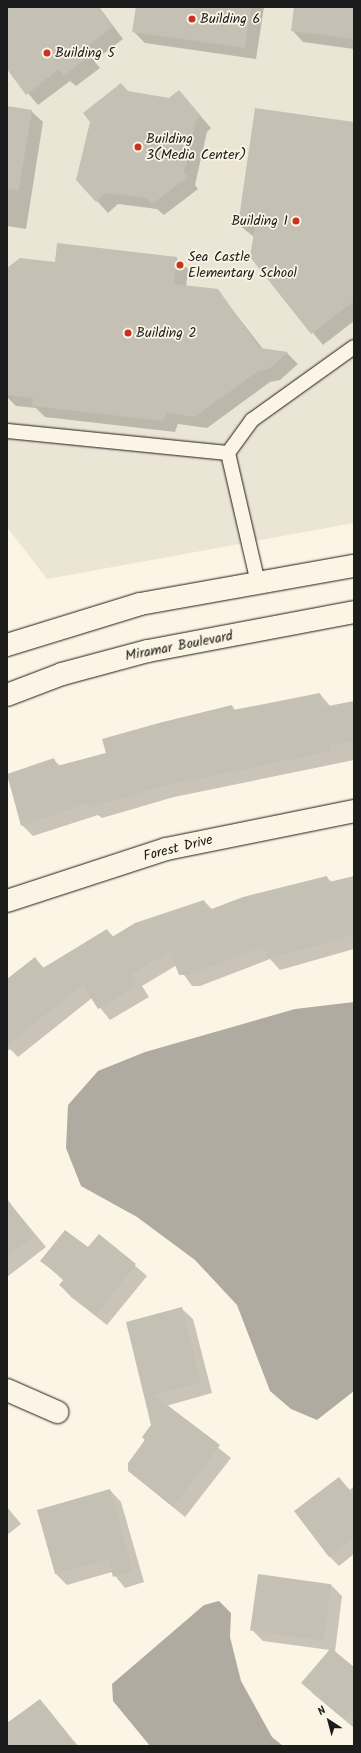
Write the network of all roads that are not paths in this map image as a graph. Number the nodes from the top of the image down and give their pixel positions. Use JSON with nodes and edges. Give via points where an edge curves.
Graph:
{"nodes":[{"id":1,"x":354,"y":347,"type":"edge"},
{"id":2,"x":7,"y":431,"type":"edge"},
{"id":3,"x":228,"y":453,"type":"junction"},
{"id":4,"x":354,"y":566,"type":"edge"},
{"id":5,"x":258,"y":583,"type":"junction"},
{"id":6,"x":354,"y":612,"type":"edge"},
{"id":7,"x":7,"y":645,"type":"edge"},
{"id":8,"x":7,"y":695,"type":"edge"},
{"id":9,"x":354,"y":811,"type":"edge"},
{"id":10,"x":7,"y":901,"type":"edge"},
{"id":11,"x":7,"y":1390,"type":"edge"},
{"id":12,"x":58,"y":1412,"type":"dead end"}],
"edges":[{"from":1,"to":3,"type":"lane","via":[[252,420]]},
{"from":2,"to":3,"type":"lane"},
{"from":3,"to":5,"type":"lane"},
{"from":4,"to":5,"type":"street"},
{"from":5,"to":7,"type":"street","via":[[140,604]]},
{"from":6,"to":8,"type":"street","name":"Miramar Boulevard","via":[[148,650],[62,674]]},
{"from":9,"to":10,"type":"street","name":"Forest Drive","via":[[166,849]]},
{"from":11,"to":12,"type":"street"}]}
